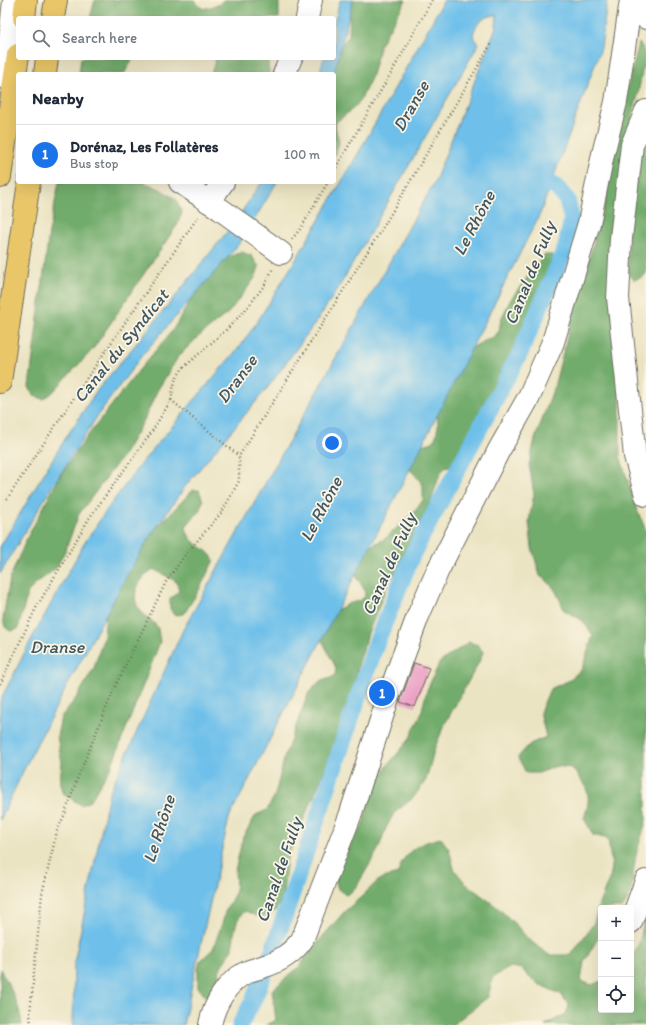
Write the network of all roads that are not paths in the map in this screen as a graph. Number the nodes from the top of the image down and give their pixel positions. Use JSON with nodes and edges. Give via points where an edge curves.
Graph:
{"nodes":[{"id":1,"x":14,"y":0,"type":"edge"},
{"id":2,"x":26,"y":0,"type":"edge"},
{"id":3,"x":56,"y":0,"type":"edge"},
{"id":4,"x":311,"y":0,"type":"edge"},
{"id":5,"x":631,"y":0,"type":"edge"},
{"id":6,"x":24,"y":16,"type":"edge"},
{"id":7,"x":53,"y":16,"type":"edge"},
{"id":8,"x":307,"y":16,"type":"edge"},
{"id":9,"x":646,"y":18,"type":"edge"},
{"id":10,"x":17,"y":60,"type":"edge"},
{"id":11,"x":47,"y":60,"type":"edge"},
{"id":12,"x":290,"y":60,"type":"edge"},
{"id":13,"x":45,"y":72,"type":"edge"},
{"id":14,"x":285,"y":72,"type":"edge"},
{"id":15,"x":646,"y":111,"type":"edge"},
{"id":16,"x":0,"y":128,"type":"edge"},
{"id":17,"x":0,"y":177,"type":"edge"},
{"id":18,"x":29,"y":184,"type":"edge"},
{"id":19,"x":183,"y":184,"type":"edge"},
{"id":20,"x":222,"y":184,"type":"edge"},
{"id":21,"x":214,"y":205,"type":"junction"},
{"id":22,"x":273,"y":247,"type":"road end"},
{"id":23,"x":0,"y":382,"type":"edge"},
{"id":24,"x":646,"y":494,"type":"edge"},
{"id":25,"x":646,"y":881,"type":"edge"},
{"id":26,"x":634,"y":914,"type":"edge"},
{"id":27,"x":210,"y":1025,"type":"edge"}],
"edges":[{"from":1,"to":16,"type":"street"},
{"from":2,"to":6,"type":"highway"},
{"from":3,"to":7,"type":"highway"},
{"from":4,"to":8,"type":"street"},
{"from":5,"to":9,"type":"street","via":[[643,9]]},
{"from":5,"to":27,"type":"street","via":[[616,102],[602,154],[589,223],[553,342],[529,396],[435,577],[406,647],[352,809],[307,929],[298,946],[286,957],[246,972],[235,980],[216,1004]]},
{"from":10,"to":17,"type":"highway"},
{"from":11,"to":13,"type":"highway"},
{"from":12,"to":14,"type":"street"},
{"from":15,"to":24,"type":"street","via":[[632,145],[621,238],[618,298],[635,456]]},
{"from":18,"to":23,"type":"highway"},
{"from":19,"to":21,"type":"street"},
{"from":20,"to":21,"type":"street"},
{"from":21,"to":22,"type":"street"},
{"from":25,"to":26,"type":"street"}]}
